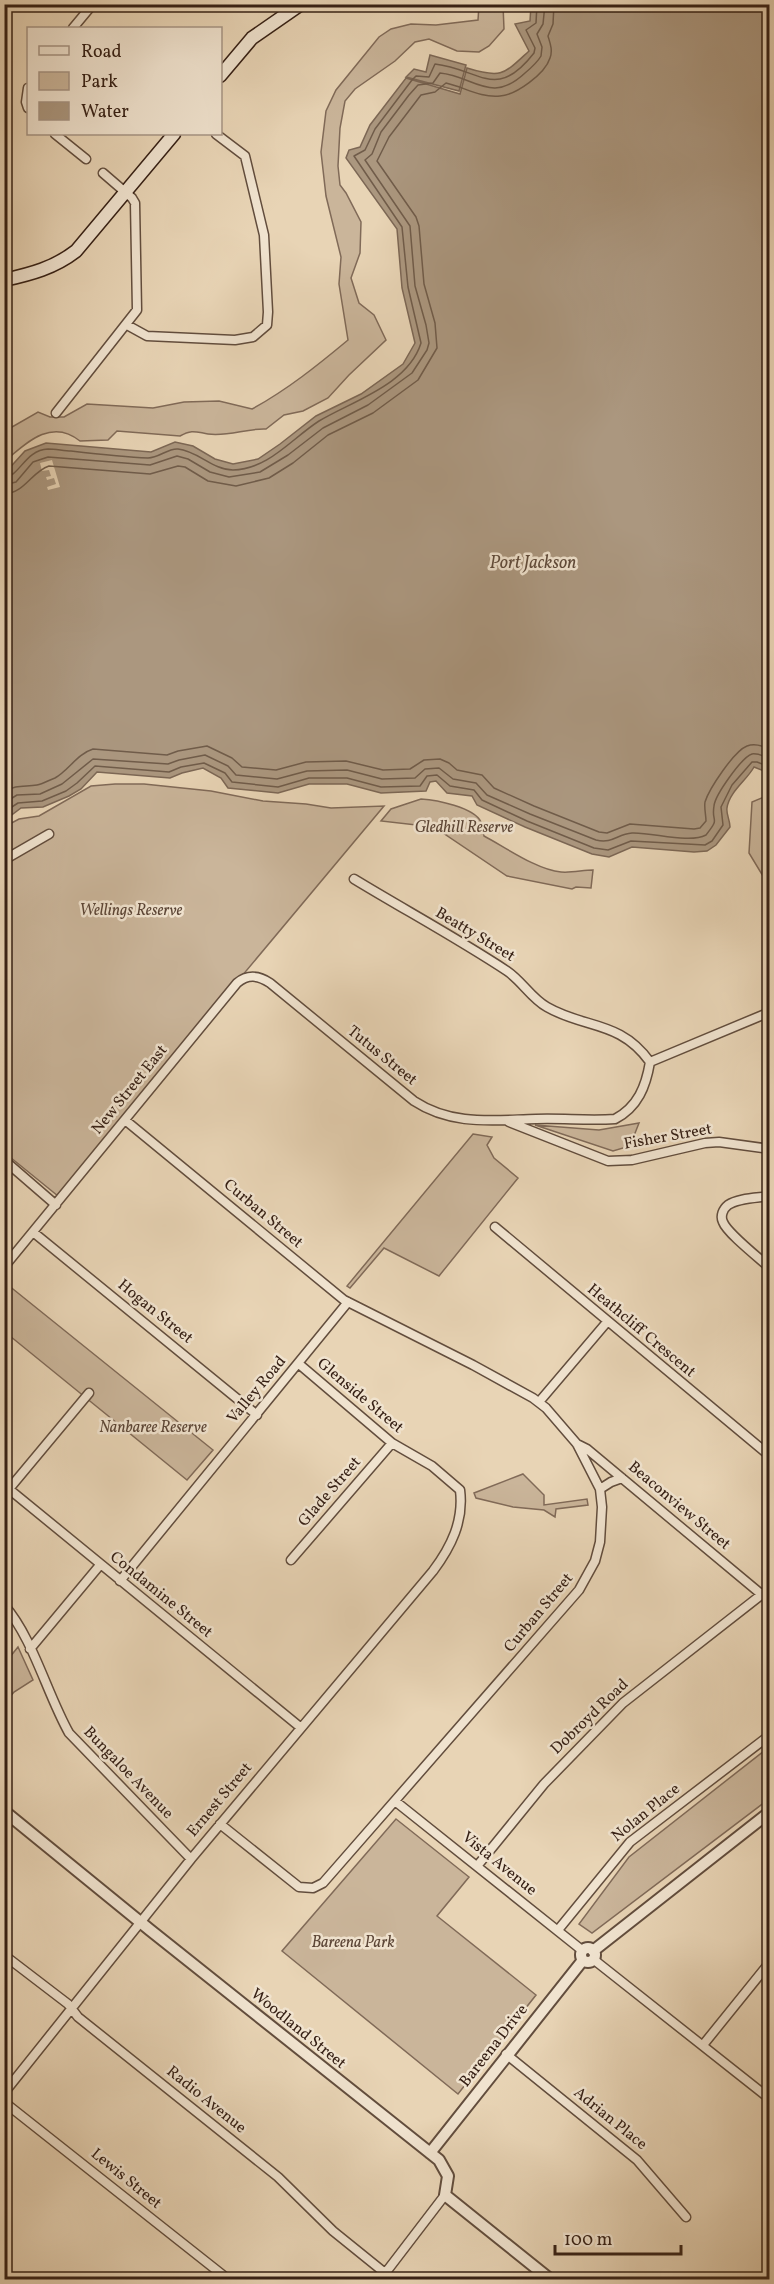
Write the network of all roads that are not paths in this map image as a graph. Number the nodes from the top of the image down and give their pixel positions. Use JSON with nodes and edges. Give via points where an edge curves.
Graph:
{"nodes":[{"id":1,"x":93,"y":4,"type":"edge"},
{"id":2,"x":301,"y":4,"type":"edge"},
{"id":3,"x":74,"y":27,"type":"edge"},
{"id":4,"x":222,"y":74,"type":"edge"},
{"id":5,"x":5,"y":100,"type":"edge"},
{"id":6,"x":4,"y":114,"type":"edge"},
{"id":7,"x":56,"y":135,"type":"edge"},
{"id":8,"x":173,"y":135,"type":"edge"},
{"id":9,"x":217,"y":135,"type":"edge"},
{"id":10,"x":86,"y":159,"type":"dead end"},
{"id":11,"x":103,"y":173,"type":"dead end"},
{"id":12,"x":127,"y":192,"type":"junction"},
{"id":13,"x":4,"y":280,"type":"edge"},
{"id":14,"x":128,"y":325,"type":"junction"},
{"id":15,"x":56,"y":413,"type":"dead end"},
{"id":16,"x":49,"y":834,"type":"dead end"},
{"id":17,"x":4,"y":860,"type":"edge"},
{"id":18,"x":354,"y":879,"type":"dead end"},
{"id":19,"x":255,"y":976,"type":"joint"},
{"id":20,"x":770,"y":1012,"type":"edge"},
{"id":21,"x":650,"y":1062,"type":"junction"},
{"id":22,"x":125,"y":1120,"type":"junction"},
{"id":23,"x":506,"y":1121,"type":"junction"},
{"id":24,"x":770,"y":1149,"type":"edge"},
{"id":25,"x":4,"y":1160,"type":"edge"},
{"id":26,"x":770,"y":1196,"type":"edge"},
{"id":27,"x":56,"y":1205,"type":"junction"},
{"id":28,"x":495,"y":1227,"type":"dead end"},
{"id":29,"x":33,"y":1232,"type":"junction"},
{"id":30,"x":4,"y":1267,"type":"edge"},
{"id":31,"x":770,"y":1268,"type":"edge"},
{"id":32,"x":348,"y":1302,"type":"junction"},
{"id":33,"x":606,"y":1322,"type":"junction"},
{"id":34,"x":299,"y":1364,"type":"junction"},
{"id":35,"x":89,"y":1393,"type":"dead end"},
{"id":36,"x":539,"y":1402,"type":"junction"},
{"id":37,"x":257,"y":1414,"type":"junction"},
{"id":38,"x":392,"y":1443,"type":"junction"},
{"id":39,"x":577,"y":1444,"type":"junction"},
{"id":40,"x":770,"y":1456,"type":"edge"},
{"id":41,"x":622,"y":1478,"type":"junction"},
{"id":42,"x":7,"y":1487,"type":"edge"},
{"id":43,"x":600,"y":1489,"type":"junction"},
{"id":44,"x":458,"y":1528,"type":"joint"},
{"id":45,"x":291,"y":1560,"type":"dead end"},
{"id":46,"x":100,"y":1565,"type":"junction"},
{"id":47,"x":120,"y":1581,"type":"junction"},
{"id":48,"x":770,"y":1588,"type":"edge"},
{"id":49,"x":761,"y":1594,"type":"junction"},
{"id":50,"x":4,"y":1605,"type":"edge"},
{"id":51,"x":30,"y":1649,"type":"junction"},
{"id":52,"x":300,"y":1727,"type":"junction"},
{"id":53,"x":770,"y":1735,"type":"edge"},
{"id":54,"x":395,"y":1801,"type":"junction"},
{"id":55,"x":4,"y":1811,"type":"edge"},
{"id":56,"x":770,"y":1812,"type":"edge"},
{"id":57,"x":220,"y":1824,"type":"junction"},
{"id":58,"x":191,"y":1859,"type":"junction"},
{"id":59,"x":478,"y":1865,"type":"junction"},
{"id":60,"x":141,"y":1922,"type":"junction"},
{"id":61,"x":558,"y":1930,"type":"junction"},
{"id":62,"x":4,"y":1955,"type":"edge"},
{"id":63,"x":588,"y":1955,"type":"junction"},
{"id":64,"x":770,"y":1962,"type":"edge"},
{"id":65,"x":72,"y":2009,"type":"junction"},
{"id":66,"x":703,"y":2045,"type":"junction"},
{"id":67,"x":506,"y":2054,"type":"junction"},
{"id":68,"x":4,"y":2093,"type":"edge"},
{"id":69,"x":770,"y":2099,"type":"edge"},
{"id":70,"x":4,"y":2102,"type":"edge"},
{"id":71,"x":430,"y":2153,"type":"junction"},
{"id":72,"x":445,"y":2195,"type":"junction"},
{"id":73,"x":686,"y":2217,"type":"dead end"},
{"id":74,"x":382,"y":2276,"type":"edge"},
{"id":75,"x":229,"y":2280,"type":"edge"},
{"id":76,"x":551,"y":2280,"type":"edge"}],
"edges":[{"from":1,"to":3,"type":"street"},
{"from":2,"to":4,"type":"main road","via":[[252,38]]},
{"from":5,"to":6,"type":"street"},
{"from":7,"to":10,"type":"street"},
{"from":8,"to":12,"type":"main road"},
{"from":9,"to":14,"type":"street","via":[[244,156],[251,178],[264,235],[267,325],[253,337],[235,340],[147,336]]},
{"from":11,"to":12,"type":"street"},
{"from":12,"to":13,"type":"main road","via":[[69,256],[39,272]]},
{"from":12,"to":14,"type":"street","via":[[135,203],[138,292],[137,310]]},
{"from":14,"to":15,"type":"street"},
{"from":16,"to":17,"type":"street"},
{"from":18,"to":21,"type":"street","name":"Beatty Street","via":[[503,968],[544,1005],[624,1036]]},
{"from":19,"to":22,"type":"street","name":"New Street East","via":[[237,983]]},
{"from":19,"to":23,"type":"street","name":"Tutus Street","via":[[270,982],[423,1107],[451,1118]]},
{"from":20,"to":21,"type":"street"},
{"from":21,"to":23,"type":"street","via":[[634,1105],[615,1119]]},
{"from":22,"to":27,"type":"street","name":"New Street East"},
{"from":22,"to":32,"type":"street","name":"Curban Street"},
{"from":23,"to":24,"type":"street","name":"Fisher Street","via":[[608,1161],[632,1160],[705,1143]]},
{"from":25,"to":27,"type":"street"},
{"from":26,"to":31,"type":"street","via":[[729,1205],[722,1217],[730,1232]]},
{"from":27,"to":29,"type":"street","name":"New Street East"},
{"from":28,"to":33,"type":"street","name":"Heathcliff Crescent"},
{"from":29,"to":30,"type":"street","name":"New Street East"},
{"from":29,"to":37,"type":"street","name":"Hogan Street"},
{"from":32,"to":34,"type":"street","name":"Valley Road"},
{"from":32,"to":36,"type":"street","name":"Curban Street"},
{"from":33,"to":36,"type":"street"},
{"from":33,"to":40,"type":"street","name":"Heathcliff Crescent"},
{"from":34,"to":37,"type":"street","name":"Valley Road"},
{"from":34,"to":38,"type":"street","name":"Glenside Street"},
{"from":35,"to":42,"type":"street"},
{"from":36,"to":39,"type":"street","name":"Curban Street"},
{"from":37,"to":47,"type":"street","name":"Valley Road"},
{"from":38,"to":44,"type":"street","name":"Glenside Street","via":[[432,1466],[460,1490]]},
{"from":38,"to":45,"type":"street","name":"Glade Street"},
{"from":39,"to":41,"type":"street","name":"Beaconview Street"},
{"from":39,"to":43,"type":"street","name":"Curban Street"},
{"from":41,"to":43,"type":"street"},
{"from":41,"to":49,"type":"street","name":"Beaconview Street"},
{"from":42,"to":46,"type":"street","name":"Condamine Street"},
{"from":43,"to":54,"type":"street","name":"Curban Street","via":[[600,1542],[595,1561],[579,1590]]},
{"from":44,"to":52,"type":"street","name":"Ernest Street","via":[[433,1571]]},
{"from":46,"to":47,"type":"street","name":"Condamine Street"},
{"from":46,"to":51,"type":"street"},
{"from":47,"to":52,"type":"street","name":"Condamine Street"},
{"from":48,"to":49,"type":"street","name":"Dobroyd Road"},
{"from":49,"to":59,"type":"street","name":"Dobroyd Road","via":[[623,1703],[544,1784]]},
{"from":50,"to":51,"type":"street","name":"Bungaloe Avenue"},
{"from":51,"to":58,"type":"street","name":"Bungaloe Avenue","via":[[69,1733]]},
{"from":52,"to":57,"type":"street","name":"Ernest Street"},
{"from":53,"to":61,"type":"street","name":"Nolan Place","via":[[630,1842]]},
{"from":54,"to":57,"type":"street","name":"Curban Street","via":[[327,1878],[313,1888],[295,1884]]},
{"from":54,"to":59,"type":"street","name":"Vista Avenue"},
{"from":55,"to":60,"type":"street","name":"Woodland Street"},
{"from":56,"to":63,"type":"street","name":"Bareena Drive"},
{"from":57,"to":58,"type":"street","name":"Ernest Street"},
{"from":58,"to":60,"type":"street","name":"Ernest Street"},
{"from":59,"to":61,"type":"street","name":"Vista Avenue"},
{"from":60,"to":65,"type":"street","name":"Ernest Street"},
{"from":60,"to":71,"type":"street","name":"Woodland Street"},
{"from":61,"to":63,"type":"street","name":"Vista Avenue"},
{"from":62,"to":65,"type":"street","name":"Radio Avenue"},
{"from":63,"to":66,"type":"street","name":"Vista Avenue"},
{"from":63,"to":67,"type":"street","name":"Bareena Drive"},
{"from":64,"to":66,"type":"street"},
{"from":65,"to":68,"type":"street","name":"Ernest Street"},
{"from":65,"to":74,"type":"street","name":"Radio Avenue","via":[[278,2177]]},
{"from":66,"to":69,"type":"street","name":"Vista Avenue"},
{"from":67,"to":71,"type":"street","name":"Bareena Drive"},
{"from":67,"to":73,"type":"street","name":"Adrian Place","via":[[637,2160]]},
{"from":70,"to":75,"type":"street","name":"Lewis Street"},
{"from":71,"to":72,"type":"street","name":"Woodland Street","via":[[446,2170]]},
{"from":72,"to":74,"type":"street"},
{"from":72,"to":76,"type":"street"}]}
